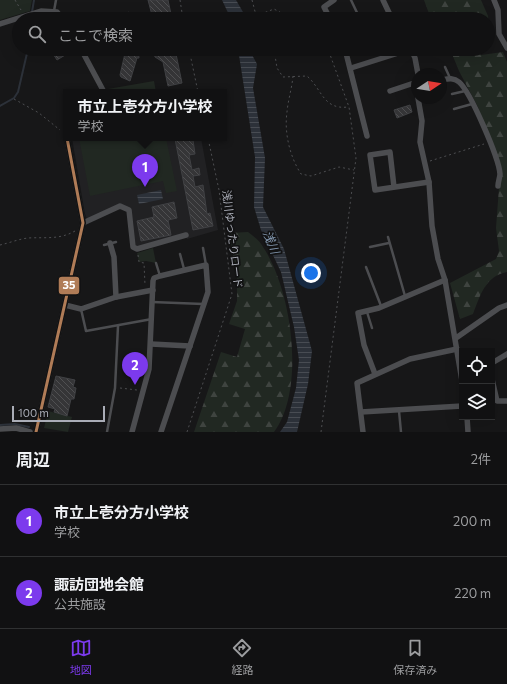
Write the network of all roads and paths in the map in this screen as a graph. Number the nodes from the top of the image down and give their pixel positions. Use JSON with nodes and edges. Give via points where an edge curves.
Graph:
{"nodes":[{"id":1,"x":15,"y":0,"type":"edge"},
{"id":2,"x":56,"y":0,"type":"edge"},
{"id":3,"x":180,"y":0,"type":"edge"},
{"id":4,"x":252,"y":0,"type":"edge"},
{"id":5,"x":335,"y":0,"type":"edge"},
{"id":6,"x":351,"y":0,"type":"edge"},
{"id":7,"x":383,"y":0,"type":"edge"},
{"id":8,"x":494,"y":0,"type":"edge"},
{"id":9,"x":54,"y":11,"type":"joint"},
{"id":10,"x":22,"y":12,"type":"edge"},
{"id":11,"x":38,"y":12,"type":"edge"},
{"id":12,"x":182,"y":12,"type":"edge"},
{"id":13,"x":255,"y":12,"type":"edge"},
{"id":14,"x":266,"y":12,"type":"edge"},
{"id":15,"x":280,"y":12,"type":"edge"},
{"id":16,"x":326,"y":12,"type":"edge"},
{"id":17,"x":357,"y":12,"type":"edge"},
{"id":18,"x":389,"y":12,"type":"edge"},
{"id":19,"x":12,"y":20,"type":"edge"},
{"id":20,"x":0,"y":24,"type":"edge"},
{"id":21,"x":507,"y":48,"type":"edge"},
{"id":22,"x":85,"y":56,"type":"edge"},
{"id":23,"x":190,"y":56,"type":"edge"},
{"id":24,"x":275,"y":56,"type":"edge"},
{"id":25,"x":331,"y":56,"type":"edge"},
{"id":26,"x":348,"y":56,"type":"edge"},
{"id":27,"x":394,"y":56,"type":"edge"},
{"id":28,"x":413,"y":56,"type":"edge"},
{"id":29,"x":351,"y":68,"type":"junction"},
{"id":30,"x":416,"y":68,"type":"edge"},
{"id":31,"x":447,"y":72,"type":"edge"},
{"id":32,"x":293,"y":76,"type":"junction"},
{"id":33,"x":450,"y":78,"type":"junction"},
{"id":34,"x":447,"y":79,"type":"edge"},
{"id":35,"x":411,"y":84,"type":"edge"},
{"id":36,"x":102,"y":89,"type":"edge"},
{"id":37,"x":197,"y":89,"type":"edge"},
{"id":38,"x":390,"y":90,"type":"dead end"},
{"id":39,"x":465,"y":91,"type":"junction"},
{"id":40,"x":452,"y":94,"type":"dead end"},
{"id":41,"x":14,"y":100,"type":"dead end"},
{"id":42,"x":419,"y":104,"type":"edge"},
{"id":43,"x":472,"y":104,"type":"junction"},
{"id":44,"x":349,"y":107,"type":"junction"},
{"id":45,"x":454,"y":109,"type":"dead end"},
{"id":46,"x":63,"y":132,"type":"edge"},
{"id":47,"x":367,"y":136,"type":"dead end"},
{"id":48,"x":68,"y":141,"type":"edge"},
{"id":49,"x":209,"y":141,"type":"edge"},
{"id":50,"x":491,"y":142,"type":"junction"},
{"id":51,"x":425,"y":163,"type":"junction"},
{"id":52,"x":355,"y":171,"type":"junction"},
{"id":53,"x":429,"y":182,"type":"junction"},
{"id":54,"x":498,"y":186,"type":"dead end"},
{"id":55,"x":394,"y":187,"type":"junction"},
{"id":56,"x":83,"y":223,"type":"junction"},
{"id":57,"x":77,"y":230,"type":"dead end"},
{"id":58,"x":186,"y":236,"type":"dead end"},
{"id":59,"x":388,"y":237,"type":"dead end"},
{"id":60,"x":110,"y":243,"type":"dead end"},
{"id":61,"x":389,"y":243,"type":"junction"},
{"id":62,"x":0,"y":245,"type":"edge"},
{"id":63,"x":370,"y":247,"type":"dead end"},
{"id":64,"x":203,"y":248,"type":"dead end"},
{"id":65,"x":136,"y":249,"type":"junction"},
{"id":66,"x":180,"y":254,"type":"dead end"},
{"id":67,"x":156,"y":263,"type":"dead end"},
{"id":68,"x":206,"y":265,"type":"junction"},
{"id":69,"x":366,"y":267,"type":"dead end"},
{"id":70,"x":184,"y":270,"type":"junction"},
{"id":71,"x":160,"y":276,"type":"junction"},
{"id":72,"x":445,"y":280,"type":"junction"},
{"id":73,"x":153,"y":290,"type":"junction"},
{"id":74,"x":145,"y":292,"type":"junction"},
{"id":75,"x":116,"y":297,"type":"junction"},
{"id":76,"x":405,"y":297,"type":"junction"},
{"id":77,"x":152,"y":302,"type":"junction"},
{"id":78,"x":204,"y":304,"type":"junction"},
{"id":79,"x":65,"y":305,"type":"junction"},
{"id":80,"x":507,"y":305,"type":"edge"},
{"id":81,"x":382,"y":306,"type":"junction"},
{"id":82,"x":81,"y":309,"type":"junction"},
{"id":83,"x":367,"y":311,"type":"junction"},
{"id":84,"x":152,"y":318,"type":"junction"},
{"id":85,"x":118,"y":326,"type":"junction"},
{"id":86,"x":372,"y":328,"type":"dead end"},
{"id":87,"x":456,"y":338,"type":"junction"},
{"id":88,"x":151,"y":344,"type":"junction"},
{"id":89,"x":190,"y":346,"type":"junction"},
{"id":90,"x":457,"y":349,"type":"junction"},
{"id":91,"x":507,"y":354,"type":"edge"},
{"id":92,"x":495,"y":361,"type":"edge"},
{"id":93,"x":459,"y":362,"type":"edge"},
{"id":94,"x":375,"y":374,"type":"junction"},
{"id":95,"x":493,"y":384,"type":"edge"},
{"id":96,"x":115,"y":388,"type":"junction"},
{"id":97,"x":143,"y":392,"type":"junction"},
{"id":98,"x":507,"y":401,"type":"edge"},
{"id":99,"x":459,"y":406,"type":"edge"},
{"id":100,"x":399,"y":411,"type":"junction"},
{"id":101,"x":361,"y":412,"type":"junction"},
{"id":102,"x":466,"y":420,"type":"edge"},
{"id":103,"x":0,"y":429,"type":"edge"},
{"id":104,"x":30,"y":432,"type":"edge"},
{"id":105,"x":36,"y":432,"type":"edge"},
{"id":106,"x":107,"y":432,"type":"edge"},
{"id":107,"x":132,"y":432,"type":"edge"},
{"id":108,"x":161,"y":432,"type":"edge"},
{"id":109,"x":186,"y":432,"type":"edge"},
{"id":110,"x":321,"y":432,"type":"edge"},
{"id":111,"x":363,"y":432,"type":"edge"},
{"id":112,"x":401,"y":432,"type":"edge"},
{"id":113,"x":468,"y":432,"type":"edge"}],
"edges":[{"from":1,"to":10,"type":"path"},
{"from":2,"to":9,"type":"lane"},
{"from":3,"to":12,"type":"path"},
{"from":4,"to":13,"type":"path"},
{"from":5,"to":16,"type":"street","via":[[324,7]]},
{"from":6,"to":17,"type":"lane"},
{"from":7,"to":18,"type":"street"},
{"from":8,"to":21,"type":"street","via":[[498,10],[499,34]]},
{"from":9,"to":11,"type":"street"},
{"from":14,"to":15,"type":"path","via":[[274,9]]},
{"from":19,"to":20,"type":"street"},
{"from":22,"to":36,"type":"street"},
{"from":23,"to":37,"type":"path"},
{"from":24,"to":32,"type":"path","via":[[277,68],[283,77]]},
{"from":25,"to":44,"type":"path"},
{"from":26,"to":29,"type":"street"},
{"from":27,"to":29,"type":"street"},
{"from":28,"to":30,"type":"street"},
{"from":29,"to":47,"type":"street"},
{"from":31,"to":33,"type":"lane"},
{"from":32,"to":44,"type":"path","via":[[307,76],[312,80],[328,104]]},
{"from":32,"to":52,"type":"path","via":[[287,113],[287,130],[293,162],[301,174],[311,176],[338,167]]},
{"from":33,"to":34,"type":"street"},
{"from":33,"to":39,"type":"street","via":[[458,81]]},
{"from":35,"to":38,"type":"street"},
{"from":39,"to":40,"type":"lane"},
{"from":39,"to":43,"type":"street"},
{"from":41,"to":46,"type":"path","via":[[39,113]]},
{"from":42,"to":51,"type":"street","via":[[422,121],[420,142]]},
{"from":43,"to":45,"type":"lane"},
{"from":43,"to":50,"type":"street"},
{"from":44,"to":52,"type":"path","via":[[356,150]]},
{"from":48,"to":56,"type":"street"},
{"from":49,"to":109,"type":"path","name":"浅川ゆったりロード","via":[[219,190],[232,294]]},
{"from":50,"to":51,"type":"path"},
{"from":50,"to":54,"type":"street","via":[[500,174]]},
{"from":51,"to":53,"type":"street"},
{"from":52,"to":110,"type":"path"},
{"from":53,"to":55,"type":"street"},
{"from":53,"to":72,"type":"street","via":[[432,226]]},
{"from":55,"to":55,"type":"street","via":[[390,152],[370,155],[375,190]]},
{"from":56,"to":65,"type":"street","via":[[123,206],[129,210],[133,247]]},
{"from":56,"to":79,"type":"street"},
{"from":57,"to":62,"type":"path","via":[[68,236],[27,238]]},
{"from":58,"to":65,"type":"street"},
{"from":59,"to":61,"type":"lane"},
{"from":60,"to":75,"type":"street","via":[[114,257]]},
{"from":61,"to":63,"type":"lane"},
{"from":61,"to":76,"type":"lane"},
{"from":64,"to":68,"type":"lane"},
{"from":65,"to":74,"type":"path","via":[[140,262],[144,263]]},
{"from":66,"to":70,"type":"lane"},
{"from":67,"to":71,"type":"lane"},
{"from":68,"to":70,"type":"street"},
{"from":68,"to":78,"type":"street","via":[[209,285]]},
{"from":69,"to":81,"type":"lane"},
{"from":70,"to":71,"type":"street"},
{"from":71,"to":73,"type":"street","via":[[154,278]]},
{"from":72,"to":76,"type":"street"},
{"from":72,"to":87,"type":"street"},
{"from":73,"to":74,"type":"street"},
{"from":73,"to":77,"type":"street"},
{"from":74,"to":75,"type":"street"},
{"from":75,"to":82,"type":"street"},
{"from":76,"to":81,"type":"street"},
{"from":77,"to":78,"type":"lane"},
{"from":77,"to":84,"type":"street"},
{"from":78,"to":89,"type":"street"},
{"from":79,"to":82,"type":"street"},
{"from":79,"to":105,"type":"street"},
{"from":80,"to":87,"type":"street"},
{"from":81,"to":83,"type":"street"},
{"from":82,"to":85,"type":"lane","via":[[86,331]]},
{"from":83,"to":86,"type":"lane"},
{"from":83,"to":94,"type":"street","via":[[358,313],[361,334]]},
{"from":84,"to":85,"type":"lane"},
{"from":84,"to":88,"type":"street"},
{"from":85,"to":96,"type":"lane"},
{"from":87,"to":90,"type":"street"},
{"from":88,"to":89,"type":"street"},
{"from":88,"to":97,"type":"street","via":[[149,369]]},
{"from":89,"to":108,"type":"street"},
{"from":90,"to":93,"type":"street"},
{"from":90,"to":94,"type":"street","via":[[410,359]]},
{"from":91,"to":92,"type":"street"},
{"from":94,"to":101,"type":"street","via":[[357,383]]},
{"from":95,"to":98,"type":"street","via":[[497,401]]},
{"from":96,"to":97,"type":"path"},
{"from":96,"to":106,"type":"lane"},
{"from":97,"to":107,"type":"street"},
{"from":99,"to":100,"type":"street"},
{"from":100,"to":101,"type":"street"},
{"from":100,"to":112,"type":"lane"},
{"from":101,"to":111,"type":"street"},
{"from":102,"to":113,"type":"street"},
{"from":103,"to":104,"type":"street","via":[[16,428]]}]}
